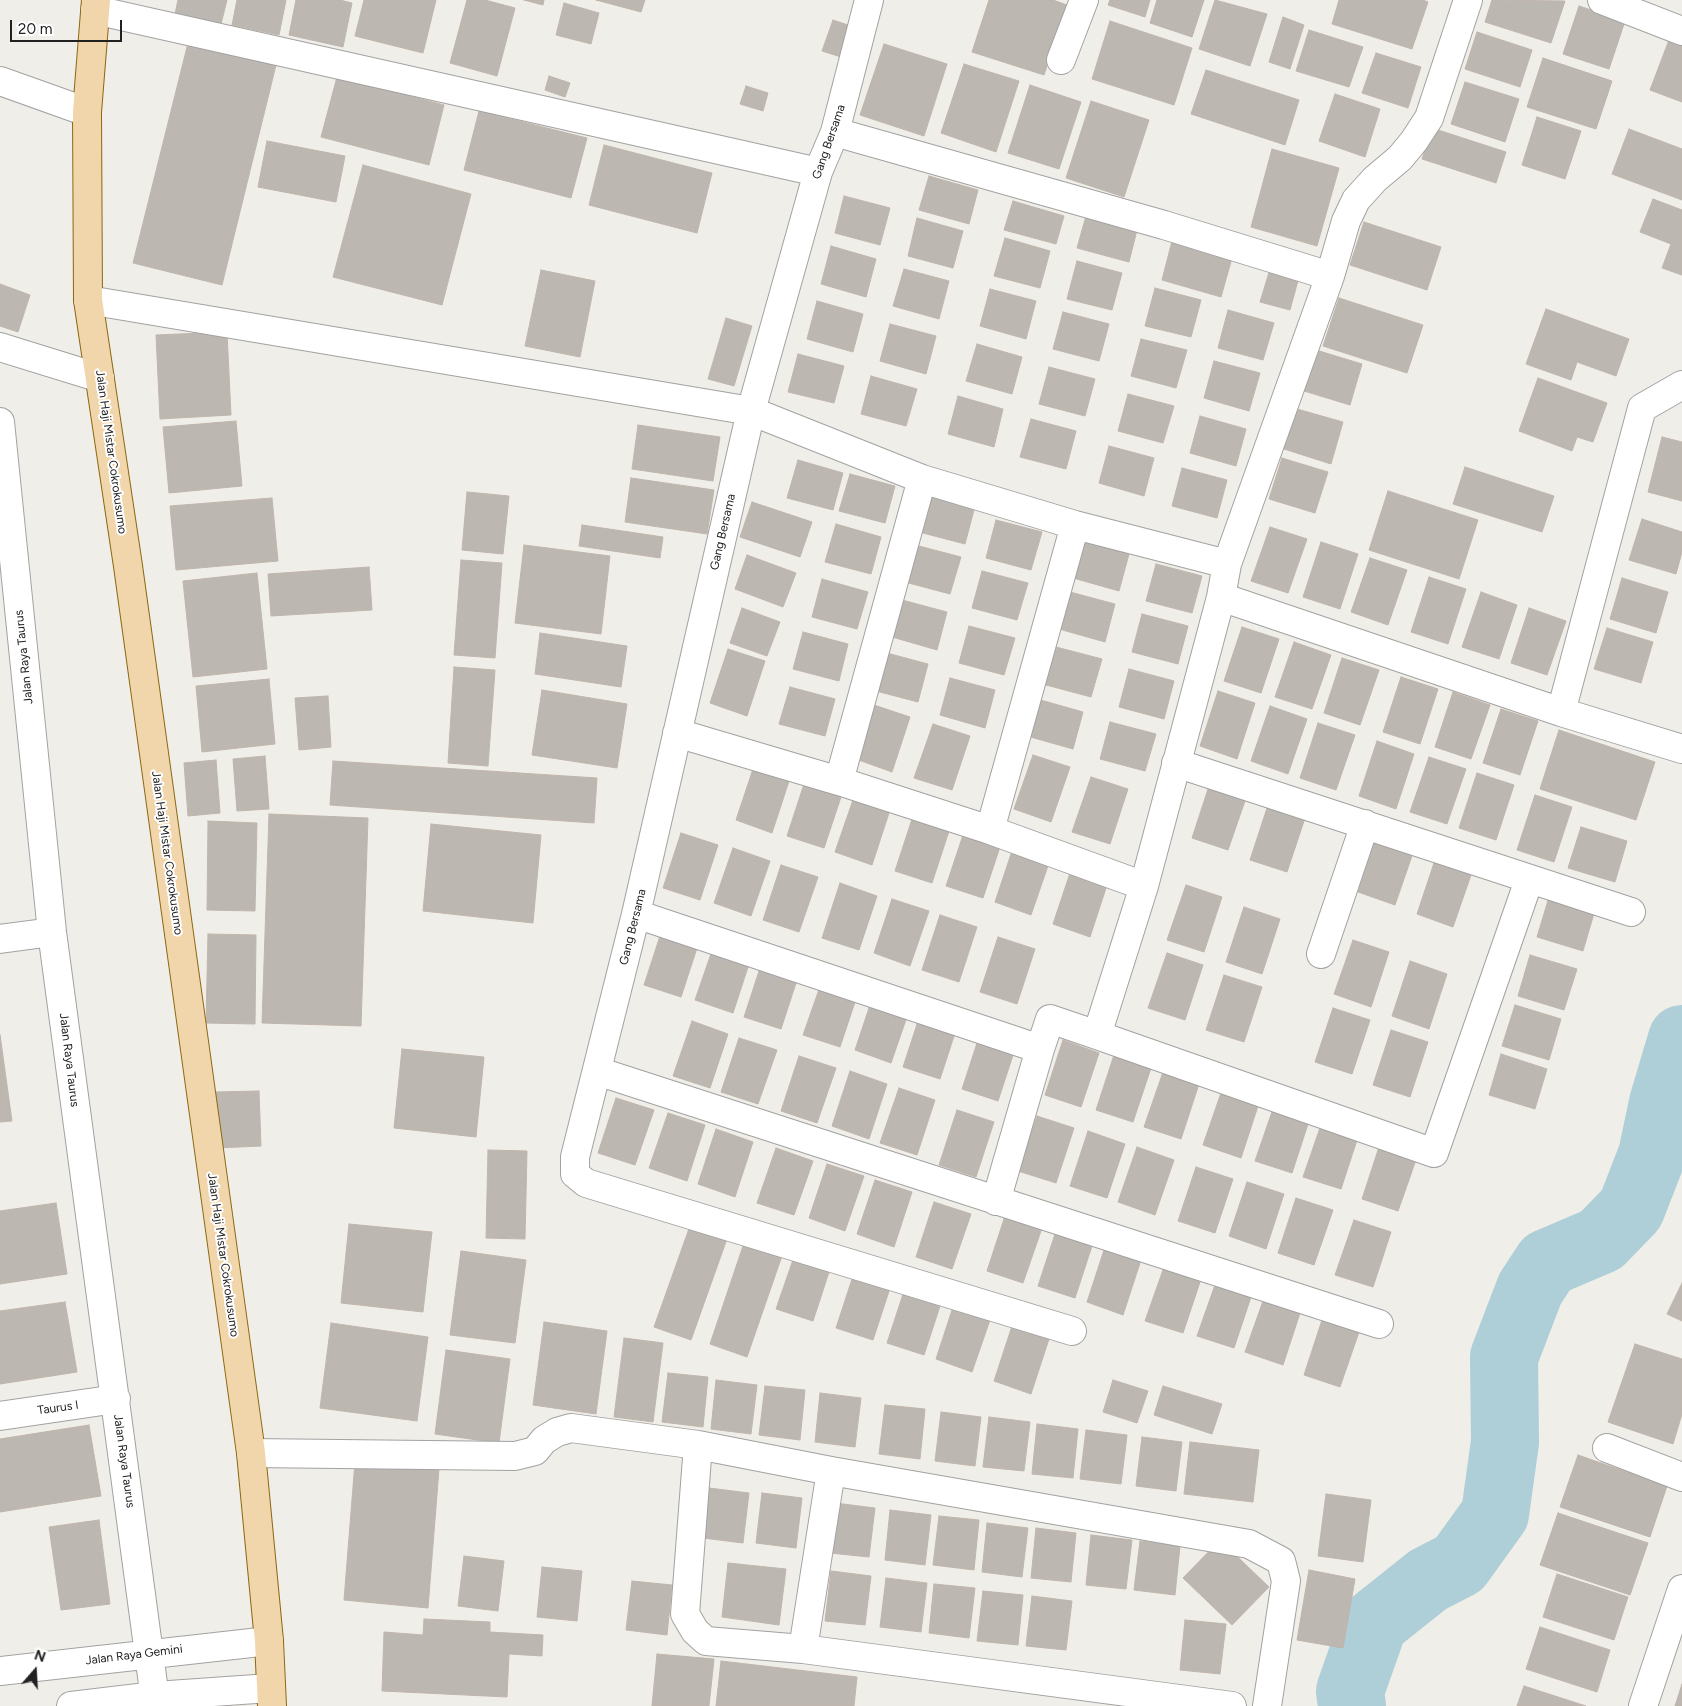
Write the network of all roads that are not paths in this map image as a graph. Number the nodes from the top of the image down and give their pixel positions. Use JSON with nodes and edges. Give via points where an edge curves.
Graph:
{"nodes":[{"id":1,"x":869,"y":0,"type":"edge"},
{"id":2,"x":1084,"y":0,"type":"edge"},
{"id":3,"x":1602,"y":0,"type":"edge"},
{"id":4,"x":1465,"y":1,"type":"edge"},
{"id":5,"x":95,"y":5,"type":"edge"},
{"id":6,"x":1682,"y":31,"type":"edge"},
{"id":7,"x":1061,"y":60,"type":"dead end"},
{"id":8,"x":0,"y":81,"type":"edge"},
{"id":9,"x":87,"y":112,"type":"junction"},
{"id":10,"x":835,"y":132,"type":"junction"},
{"id":11,"x":818,"y":172,"type":"junction"},
{"id":12,"x":1330,"y":276,"type":"junction"},
{"id":13,"x":88,"y":300,"type":"junction"},
{"id":14,"x":0,"y":347,"type":"edge"},
{"id":15,"x":100,"y":378,"type":"junction"},
{"id":16,"x":1682,"y":385,"type":"edge"},
{"id":17,"x":751,"y":411,"type":"junction"},
{"id":18,"x":0,"y":422,"type":"edge"},
{"id":19,"x":922,"y":479,"type":"junction"},
{"id":20,"x":1075,"y":525,"type":"junction"},
{"id":21,"x":1227,"y":564,"type":"junction"},
{"id":22,"x":1221,"y":597,"type":"junction"},
{"id":23,"x":1561,"y":712,"type":"junction"},
{"id":24,"x":677,"y":733,"type":"junction"},
{"id":25,"x":1682,"y":749,"type":"edge"},
{"id":26,"x":1176,"y":762,"type":"junction"},
{"id":27,"x":839,"y":780,"type":"junction"},
{"id":28,"x":1365,"y":824,"type":"junction"},
{"id":29,"x":990,"y":830,"type":"junction"},
{"id":30,"x":1529,"y":880,"type":"junction"},
{"id":31,"x":1144,"y":886,"type":"junction"},
{"id":32,"x":1631,"y":912,"type":"dead end"},
{"id":33,"x":636,"y":914,"type":"junction"},
{"id":34,"x":52,"y":932,"type":"junction"},
{"id":35,"x":0,"y":939,"type":"edge"},
{"id":36,"x":1321,"y":954,"type":"dead end"},
{"id":37,"x":1097,"y":1036,"type":"junction"},
{"id":38,"x":1040,"y":1049,"type":"junction"},
{"id":39,"x":597,"y":1071,"type":"junction"},
{"id":40,"x":996,"y":1201,"type":"junction"},
{"id":41,"x":1379,"y":1324,"type":"dead end"},
{"id":42,"x":1072,"y":1331,"type":"dead end"},
{"id":43,"x":116,"y":1399,"type":"junction"},
{"id":44,"x":0,"y":1416,"type":"edge"},
{"id":45,"x":698,"y":1445,"type":"junction"},
{"id":46,"x":1607,"y":1448,"type":"dead end"},
{"id":47,"x":251,"y":1453,"type":"junction"},
{"id":48,"x":831,"y":1471,"type":"junction"},
{"id":49,"x":1682,"y":1477,"type":"edge"},
{"id":50,"x":1682,"y":1589,"type":"edge"},
{"id":51,"x":269,"y":1641,"type":"junction"},
{"id":52,"x":803,"y":1649,"type":"junction"},
{"id":53,"x":150,"y":1652,"type":"junction"},
{"id":54,"x":0,"y":1671,"type":"edge"},
{"id":55,"x":271,"y":1697,"type":"edge"},
{"id":56,"x":156,"y":1701,"type":"edge"},
{"id":57,"x":71,"y":1706,"type":"edge"},
{"id":58,"x":1232,"y":1706,"type":"edge"},
{"id":59,"x":1267,"y":1706,"type":"edge"},
{"id":60,"x":1643,"y":1706,"type":"edge"}],
"edges":[{"from":1,"to":10,"type":"street","name":"Gang Bersama"},
{"from":2,"to":7,"type":"street"},
{"from":3,"to":6,"type":"street"},
{"from":4,"to":12,"type":"street","via":[[1429,118],[1400,158],[1374,179],[1356,200],[1346,221]]},
{"from":5,"to":9,"type":"main road","name":"Jalan Haji Mistar Cokrokusumo"},
{"from":5,"to":11,"type":"street"},
{"from":8,"to":9,"type":"street"},
{"from":9,"to":13,"type":"main road","name":"Jalan Haji Mistar Cokrokusumo"},
{"from":10,"to":11,"type":"street","name":"Gang Bersama"},
{"from":10,"to":12,"type":"street","via":[[1164,224]]},
{"from":11,"to":17,"type":"street","name":"Gang Bersama"},
{"from":12,"to":21,"type":"street"},
{"from":13,"to":15,"type":"main road","name":"Jalan Haji Mistar Cokrokusumo"},
{"from":13,"to":17,"type":"street"},
{"from":14,"to":15,"type":"street"},
{"from":15,"to":47,"type":"main road","name":"Jalan Haji Mistar Cokrokusumo"},
{"from":16,"to":23,"type":"street","via":[[1642,408]]},
{"from":17,"to":19,"type":"street"},
{"from":17,"to":24,"type":"street","name":"Gang Bersama"},
{"from":18,"to":34,"type":"street","name":"Jalan Raya Taurus"},
{"from":19,"to":20,"type":"street"},
{"from":19,"to":27,"type":"street"},
{"from":20,"to":21,"type":"street"},
{"from":20,"to":29,"type":"street"},
{"from":21,"to":22,"type":"street"},
{"from":22,"to":23,"type":"street"},
{"from":22,"to":26,"type":"street"},
{"from":23,"to":25,"type":"street"},
{"from":24,"to":27,"type":"street"},
{"from":24,"to":33,"type":"street","name":"Gang Bersama"},
{"from":26,"to":28,"type":"street"},
{"from":26,"to":31,"type":"street"},
{"from":27,"to":29,"type":"street"},
{"from":28,"to":30,"type":"street"},
{"from":28,"to":36,"type":"street"},
{"from":29,"to":31,"type":"street"},
{"from":30,"to":32,"type":"street"},
{"from":30,"to":37,"type":"street","via":[[1434,1153]]},
{"from":31,"to":37,"type":"street"},
{"from":33,"to":38,"type":"street"},
{"from":33,"to":39,"type":"street","name":"Gang Bersama"},
{"from":34,"to":35,"type":"street"},
{"from":34,"to":43,"type":"street","name":"Jalan Raya Taurus"},
{"from":37,"to":38,"type":"street","via":[[1050,1019]]},
{"from":38,"to":40,"type":"street"},
{"from":39,"to":40,"type":"street"},
{"from":39,"to":42,"type":"street","name":"Gang Bersama","via":[[575,1157],[575,1174],[586,1183]]},
{"from":40,"to":41,"type":"street"},
{"from":43,"to":44,"type":"street","name":"Taurus I"},
{"from":43,"to":53,"type":"street","name":"Jalan Raya Taurus"},
{"from":45,"to":47,"type":"street","via":[[571,1428],[544,1440],[535,1451],[515,1456]]},
{"from":45,"to":48,"type":"street"},
{"from":45,"to":52,"type":"street","via":[[685,1614],[695,1631],[706,1641]]},
{"from":46,"to":49,"type":"street"},
{"from":47,"to":51,"type":"main road","name":"Jalan Haji Mistar Cokrokusumo"},
{"from":48,"to":52,"type":"street"},
{"from":48,"to":59,"type":"street","via":[[1249,1544],[1281,1561],[1286,1581]]},
{"from":50,"to":60,"type":"street"},
{"from":51,"to":53,"type":"street","name":"Jalan Raya Gemini"},
{"from":51,"to":55,"type":"main road","name":"Jalan Haji Mistar Cokrokusumo"},
{"from":52,"to":58,"type":"street"},
{"from":53,"to":54,"type":"street","name":"Jalan Raya Gemini"},
{"from":53,"to":56,"type":"street","name":"Jalan Raya Taurus"},
{"from":55,"to":56,"type":"street"},
{"from":56,"to":57,"type":"street"}]}
